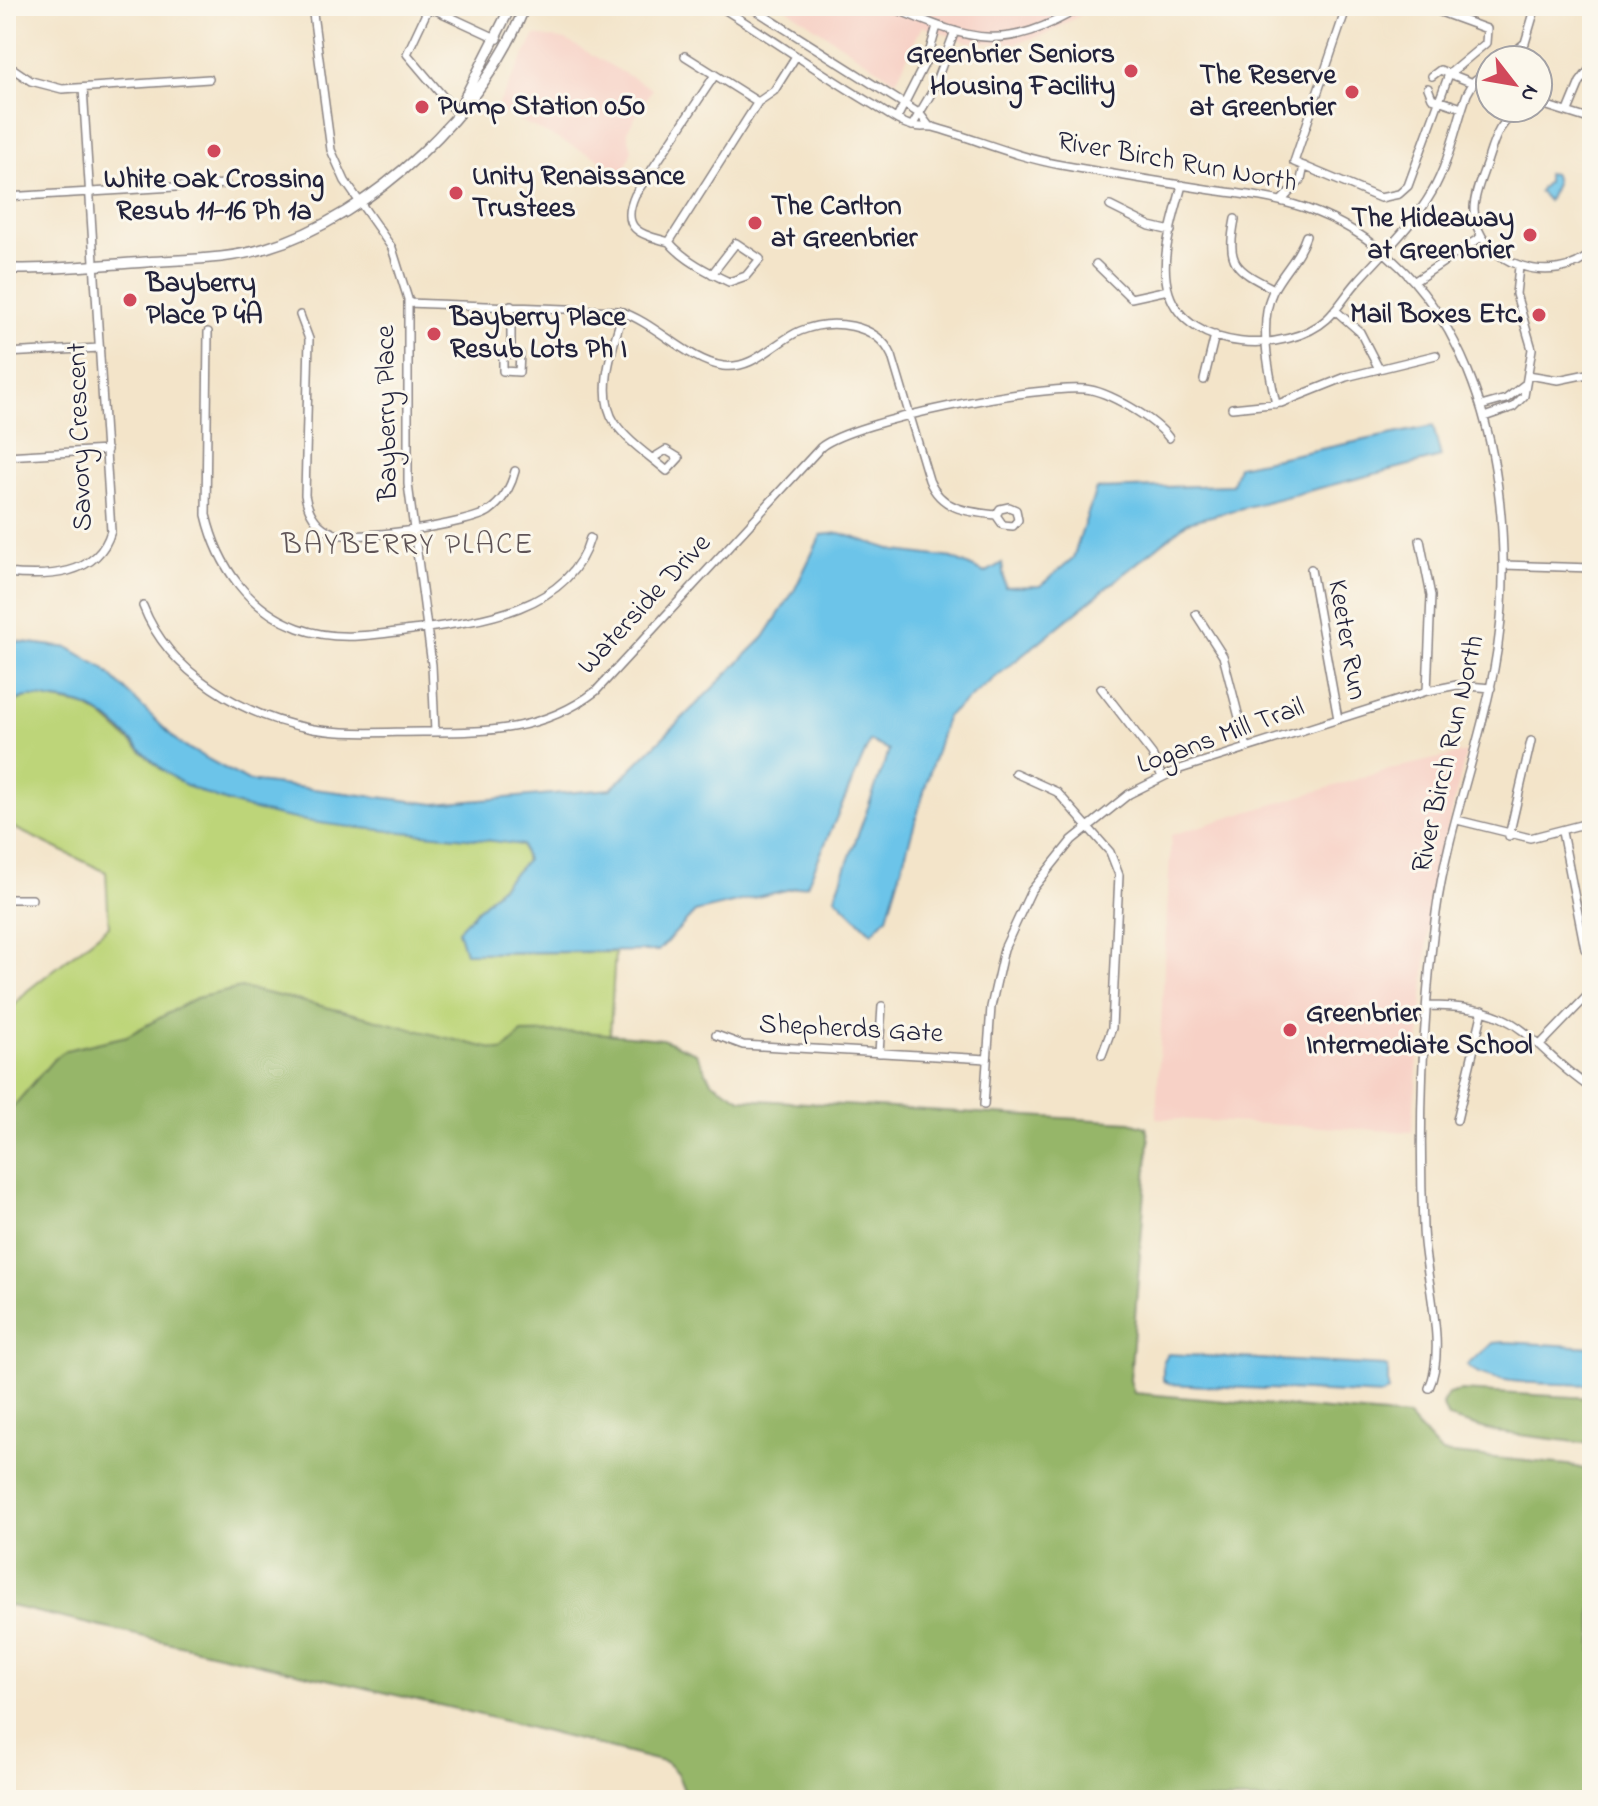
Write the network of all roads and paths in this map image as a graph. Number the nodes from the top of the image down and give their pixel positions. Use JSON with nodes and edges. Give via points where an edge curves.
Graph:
{"nodes":[{"id":1,"x":312,"y":6,"type":"edge"},
{"id":2,"x":511,"y":6,"type":"edge"},
{"id":3,"x":525,"y":6,"type":"edge"},
{"id":4,"x":719,"y":6,"type":"edge"},
{"id":5,"x":749,"y":6,"type":"edge"},
{"id":6,"x":888,"y":6,"type":"edge"},
{"id":7,"x":1083,"y":6,"type":"edge"},
{"id":8,"x":1347,"y":6,"type":"edge"},
{"id":9,"x":1424,"y":6,"type":"edge"},
{"id":10,"x":1536,"y":6,"type":"edge"},
{"id":11,"x":937,"y":26,"type":"junction"},
{"id":12,"x":955,"y":31,"type":"junction"},
{"id":13,"x":498,"y":39,"type":"junction"},
{"id":14,"x":1524,"y":44,"type":"edge"},
{"id":15,"x":685,"y":56,"type":"dead end"},
{"id":16,"x":796,"y":56,"type":"junction"},
{"id":17,"x":6,"y":64,"type":"edge"},
{"id":18,"x":1592,"y":66,"type":"edge"},
{"id":19,"x":1449,"y":74,"type":"junction"},
{"id":20,"x":715,"y":75,"type":"junction"},
{"id":21,"x":1432,"y":76,"type":"dead end"},
{"id":22,"x":209,"y":79,"type":"dead end"},
{"id":23,"x":1473,"y":83,"type":"joint"},
{"id":24,"x":83,"y":88,"type":"junction"},
{"id":25,"x":1428,"y":88,"type":"dead end"},
{"id":26,"x":1439,"y":100,"type":"junction"},
{"id":27,"x":758,"y":102,"type":"junction"},
{"id":28,"x":905,"y":105,"type":"junction"},
{"id":29,"x":1554,"y":107,"type":"edge"},
{"id":30,"x":1462,"y":108,"type":"junction"},
{"id":31,"x":1568,"y":111,"type":"junction"},
{"id":32,"x":457,"y":113,"type":"junction"},
{"id":33,"x":920,"y":114,"type":"junction"},
{"id":34,"x":897,"y":118,"type":"junction"},
{"id":35,"x":1592,"y":120,"type":"edge"},
{"id":36,"x":1503,"y":124,"type":"edge"},
{"id":37,"x":912,"y":126,"type":"junction"},
{"id":38,"x":929,"y":126,"type":"junction"},
{"id":39,"x":1304,"y":166,"type":"junction"},
{"id":40,"x":226,"y":184,"type":"dead end"},
{"id":41,"x":1182,"y":185,"type":"junction"},
{"id":42,"x":90,"y":193,"type":"junction"},
{"id":43,"x":6,"y":197,"type":"edge"},
{"id":44,"x":360,"y":201,"type":"junction"},
{"id":45,"x":1281,"y":201,"type":"junction"},
{"id":46,"x":1110,"y":206,"type":"dead end"},
{"id":47,"x":1235,"y":219,"type":"dead end"},
{"id":48,"x":1171,"y":231,"type":"junction"},
{"id":49,"x":1306,"y":236,"type":"dead end"},
{"id":50,"x":1481,"y":237,"type":"junction"},
{"id":51,"x":669,"y":242,"type":"junction"},
{"id":52,"x":1384,"y":251,"type":"junction"},
{"id":53,"x":1592,"y":252,"type":"edge"},
{"id":54,"x":1096,"y":264,"type":"dead end"},
{"id":55,"x":95,"y":265,"type":"junction"},
{"id":56,"x":1519,"y":267,"type":"junction"},
{"id":57,"x":6,"y":269,"type":"edge"},
{"id":58,"x":712,"y":274,"type":"junction"},
{"id":59,"x":1415,"y":281,"type":"junction"},
{"id":60,"x":1274,"y":289,"type":"junction"},
{"id":61,"x":1168,"y":290,"type":"junction"},
{"id":62,"x":408,"y":303,"type":"junction"},
{"id":63,"x":511,"y":306,"type":"junction"},
{"id":64,"x":1335,"y":310,"type":"junction"},
{"id":65,"x":623,"y":312,"type":"junction"},
{"id":66,"x":300,"y":315,"type":"dead end"},
{"id":67,"x":208,"y":332,"type":"dead end"},
{"id":68,"x":1215,"y":335,"type":"junction"},
{"id":69,"x":1268,"y":342,"type":"junction"},
{"id":70,"x":100,"y":348,"type":"junction"},
{"id":71,"x":6,"y":353,"type":"edge"},
{"id":72,"x":511,"y":354,"type":"dead end"},
{"id":73,"x":1436,"y":355,"type":"dead end"},
{"id":74,"x":1379,"y":369,"type":"junction"},
{"id":75,"x":1592,"y":373,"type":"edge"},
{"id":76,"x":1528,"y":375,"type":"junction"},
{"id":77,"x":1204,"y":380,"type":"dead end"},
{"id":78,"x":1276,"y":404,"type":"junction"},
{"id":79,"x":1481,"y":406,"type":"junction"},
{"id":80,"x":1232,"y":408,"type":"dead end"},
{"id":81,"x":910,"y":416,"type":"junction"},
{"id":82,"x":1484,"y":417,"type":"junction"},
{"id":83,"x":1169,"y":438,"type":"dead end"},
{"id":84,"x":107,"y":450,"type":"junction"},
{"id":85,"x":6,"y":456,"type":"edge"},
{"id":86,"x":653,"y":458,"type":"dead end"},
{"id":87,"x":515,"y":471,"type":"dead end"},
{"id":88,"x":996,"y":515,"type":"dead end"},
{"id":89,"x":413,"y":529,"type":"junction"},
{"id":90,"x":590,"y":538,"type":"dead end"},
{"id":91,"x":1420,"y":540,"type":"dead end"},
{"id":92,"x":1503,"y":565,"type":"junction"},
{"id":93,"x":1592,"y":568,"type":"edge"},
{"id":94,"x":1311,"y":569,"type":"dead end"},
{"id":95,"x":6,"y":573,"type":"edge"},
{"id":96,"x":143,"y":606,"type":"dead end"},
{"id":97,"x":1196,"y":614,"type":"dead end"},
{"id":98,"x":427,"y":628,"type":"junction"},
{"id":99,"x":1101,"y":688,"type":"dead end"},
{"id":100,"x":1491,"y":688,"type":"junction"},
{"id":101,"x":1427,"y":691,"type":"junction"},
{"id":102,"x":1338,"y":719,"type":"junction"},
{"id":103,"x":435,"y":732,"type":"junction"},
{"id":104,"x":1531,"y":741,"type":"dead end"},
{"id":105,"x":1247,"y":748,"type":"junction"},
{"id":106,"x":1015,"y":773,"type":"dead end"},
{"id":107,"x":1162,"y":777,"type":"junction"},
{"id":108,"x":1457,"y":820,"type":"junction"},
{"id":109,"x":1592,"y":822,"type":"edge"},
{"id":110,"x":1087,"y":825,"type":"junction"},
{"id":111,"x":1562,"y":832,"type":"junction"},
{"id":112,"x":1509,"y":836,"type":"junction"},
{"id":113,"x":6,"y":899,"type":"edge"},
{"id":114,"x":32,"y":899,"type":"dead end"},
{"id":115,"x":1585,"y":949,"type":"dead end"},
{"id":116,"x":1592,"y":991,"type":"edge"},
{"id":117,"x":882,"y":1006,"type":"dead end"},
{"id":118,"x":1428,"y":1006,"type":"junction"},
{"id":119,"x":1483,"y":1010,"type":"junction"},
{"id":120,"x":716,"y":1035,"type":"dead end"},
{"id":121,"x":1541,"y":1044,"type":"junction"},
{"id":122,"x":879,"y":1053,"type":"junction"},
{"id":123,"x":1102,"y":1055,"type":"dead end"},
{"id":124,"x":987,"y":1059,"type":"junction"},
{"id":125,"x":1592,"y":1089,"type":"edge"},
{"id":126,"x":984,"y":1105,"type":"dead end"},
{"id":127,"x":1457,"y":1120,"type":"dead end"},
{"id":128,"x":1429,"y":1388,"type":"dead end"}],
"edges":[{"from":1,"to":44,"type":"street","name":"Bayberry Place","via":[[331,150]]},
{"from":2,"to":13,"type":"street"},
{"from":3,"to":32,"type":"street","via":[[496,67]]},
{"from":4,"to":16,"type":"street","name":"River Birch Run North"},
{"from":5,"to":28,"type":"street"},
{"from":6,"to":11,"type":"street"},
{"from":7,"to":12,"type":"street","via":[[1050,26],[1010,38]]},
{"from":8,"to":39,"type":"street","via":[[1294,162]]},
{"from":9,"to":19,"type":"street","via":[[1487,29],[1486,43]]},
{"from":10,"to":14,"type":"street"},
{"from":11,"to":12,"type":"street"},
{"from":11,"to":28,"type":"street"},
{"from":12,"to":33,"type":"street"},
{"from":13,"to":32,"type":"street"},
{"from":13,"to":32,"type":"street","via":[[429,7],[407,54]]},
{"from":15,"to":20,"type":"street"},
{"from":16,"to":27,"type":"street","via":[[774,91]]},
{"from":16,"to":34,"type":"street","name":"River Birch Run North"},
{"from":17,"to":24,"type":"street","via":[[43,86]]},
{"from":18,"to":31,"type":"street"},
{"from":19,"to":21,"type":"street","via":[[1440,70]]},
{"from":19,"to":23,"type":"street"},
{"from":19,"to":26,"type":"street"},
{"from":20,"to":27,"type":"street"},
{"from":20,"to":51,"type":"street","via":[[628,211],[636,230]]},
{"from":22,"to":24,"type":"street"},
{"from":23,"to":30,"type":"street"},
{"from":24,"to":42,"type":"street","name":"Savory Crescent"},
{"from":25,"to":26,"type":"street"},
{"from":26,"to":30,"type":"street"},
{"from":26,"to":39,"type":"street","via":[[1413,178],[1399,194],[1380,198]]},
{"from":27,"to":51,"type":"street"},
{"from":28,"to":33,"type":"street"},
{"from":28,"to":34,"type":"street"},
{"from":29,"to":31,"type":"street"},
{"from":30,"to":52,"type":"street","via":[[1431,195]]},
{"from":31,"to":35,"type":"street"},
{"from":32,"to":44,"type":"street","via":[[418,156]]},
{"from":33,"to":37,"type":"street"},
{"from":33,"to":38,"type":"street"},
{"from":34,"to":37,"type":"street","name":"River Birch Run North"},
{"from":36,"to":50,"type":"street","via":[[1474,210]]},
{"from":37,"to":38,"type":"street","name":"River Birch Run North"},
{"from":38,"to":41,"type":"street","name":"River Birch Run North","via":[[1027,158]]},
{"from":39,"to":45,"type":"street","via":[[1296,187]]},
{"from":40,"to":42,"type":"street"},
{"from":41,"to":45,"type":"street","name":"River Birch Run North"},
{"from":41,"to":48,"type":"street"},
{"from":42,"to":43,"type":"street"},
{"from":42,"to":55,"type":"street","name":"Savory Crescent"},
{"from":44,"to":55,"type":"street","via":[[307,233],[252,252]]},
{"from":44,"to":62,"type":"street","name":"Bayberry Place","via":[[392,248]]},
{"from":45,"to":52,"type":"street","name":"River Birch Run North","via":[[1335,220]]},
{"from":46,"to":48,"type":"street"},
{"from":47,"to":60,"type":"street","via":[[1232,259],[1241,271]]},
{"from":48,"to":61,"type":"street","via":[[1165,266]]},
{"from":49,"to":60,"type":"street","via":[[1299,257]]},
{"from":50,"to":56,"type":"street"},
{"from":50,"to":59,"type":"street"},
{"from":51,"to":58,"type":"street"},
{"from":52,"to":59,"type":"street","name":"River Birch Run North"},
{"from":52,"to":64,"type":"street"},
{"from":53,"to":56,"type":"street","via":[[1579,261],[1542,270]]},
{"from":54,"to":61,"type":"street","via":[[1131,298]]},
{"from":55,"to":57,"type":"street"},
{"from":55,"to":70,"type":"street","name":"Savory Crescent"},
{"from":56,"to":76,"type":"street","via":[[1516,294],[1532,349]]},
{"from":58,"to":58,"type":"street","via":[[738,281],[760,259],[736,243]]},
{"from":59,"to":79,"type":"street","name":"River Birch Run North","via":[[1451,332]]},
{"from":60,"to":69,"type":"street"},
{"from":61,"to":68,"type":"street","via":[[1186,319]]},
{"from":62,"to":63,"type":"street"},
{"from":62,"to":89,"type":"street","name":"Bayberry Place","via":[[407,446]]},
{"from":63,"to":65,"type":"street"},
{"from":63,"to":72,"type":"street"},
{"from":64,"to":69,"type":"street","via":[[1303,334]]},
{"from":64,"to":74,"type":"street","via":[[1360,332]]},
{"from":65,"to":81,"type":"street","via":[[705,360],[728,367],[751,362],[803,330],[865,329],[888,347]]},
{"from":65,"to":86,"type":"street","via":[[607,403],[619,429]]},
{"from":66,"to":89,"type":"street","via":[[309,339],[305,484],[311,514],[328,531],[347,537]]},
{"from":67,"to":98,"type":"street","via":[[206,515],[213,542],[234,579],[261,607],[307,631],[359,637]]},
{"from":68,"to":69,"type":"street"},
{"from":68,"to":77,"type":"street"},
{"from":69,"to":78,"type":"street"},
{"from":70,"to":71,"type":"street"},
{"from":70,"to":84,"type":"street","name":"Savory Crescent"},
{"from":73,"to":74,"type":"street"},
{"from":74,"to":78,"type":"street"},
{"from":75,"to":76,"type":"street","via":[[1558,380]]},
{"from":76,"to":79,"type":"street","via":[[1518,393]]},
{"from":76,"to":82,"type":"street","via":[[1520,402]]},
{"from":78,"to":80,"type":"street"},
{"from":79,"to":82,"type":"street","name":"River Birch Run North"},
{"from":81,"to":83,"type":"street","name":"Waterside Drive","via":[[1082,389],[1149,418]]},
{"from":81,"to":88,"type":"street","via":[[939,498],[958,510]]},
{"from":81,"to":103,"type":"street","name":"Waterside Drive","via":[[842,432],[821,447],[586,699],[514,729]]},
{"from":82,"to":92,"type":"street","name":"River Birch Run North","via":[[1498,483]]},
{"from":84,"to":85,"type":"street"},
{"from":84,"to":95,"type":"street","name":"Savory Crescent","via":[[112,524],[99,554],[68,571]]},
{"from":87,"to":89,"type":"street","via":[[505,495],[480,516]]},
{"from":89,"to":98,"type":"street","name":"Bayberry Place"},
{"from":90,"to":98,"type":"street","via":[[570,574],[528,604],[488,619]]},
{"from":91,"to":101,"type":"street","via":[[1431,596]]},
{"from":92,"to":93,"type":"street"},
{"from":92,"to":100,"type":"street","name":"River Birch Run North"},
{"from":94,"to":102,"type":"street","name":"Keeter Run"},
{"from":96,"to":103,"type":"street","name":"Waterside Drive","via":[[156,634],[181,661],[216,691],[254,711],[315,729]]},
{"from":97,"to":105,"type":"street","via":[[1223,656]]},
{"from":98,"to":103,"type":"street","name":"Bayberry Place"},
{"from":99,"to":107,"type":"street","via":[[1152,754]]},
{"from":100,"to":101,"type":"street","name":"Logans Mill Trail","via":[[1457,685]]},
{"from":100,"to":108,"type":"street","name":"River Birch Run North"},
{"from":101,"to":102,"type":"street","name":"Logans Mill Trail"},
{"from":102,"to":105,"type":"street","name":"Logans Mill Trail"},
{"from":104,"to":112,"type":"street"},
{"from":105,"to":107,"type":"street","name":"Logans Mill Trail"},
{"from":106,"to":110,"type":"street","via":[[1057,792]]},
{"from":107,"to":110,"type":"street","name":"Logans Mill Trail"},
{"from":108,"to":112,"type":"street"},
{"from":108,"to":118,"type":"street","name":"River Birch Run North","via":[[1438,897]]},
{"from":109,"to":111,"type":"street"},
{"from":110,"to":123,"type":"street","via":[[1115,861],[1121,888],[1112,1028]]},
{"from":110,"to":124,"type":"street","name":"Logans Mill Trail","via":[[1039,878],[1010,932],[995,980]]},
{"from":111,"to":112,"type":"street"},
{"from":111,"to":115,"type":"street"},
{"from":113,"to":114,"type":"street"},
{"from":116,"to":121,"type":"street"},
{"from":117,"to":122,"type":"street"},
{"from":118,"to":119,"type":"street"},
{"from":118,"to":128,"type":"street","name":"River Birch Run North","via":[[1421,1164],[1436,1351]]},
{"from":119,"to":121,"type":"street","via":[[1516,1022]]},
{"from":119,"to":127,"type":"street"},
{"from":120,"to":122,"type":"street","name":"Shepherds Gate","via":[[743,1045]]},
{"from":121,"to":125,"type":"street"},
{"from":122,"to":124,"type":"street","name":"Shepherds Gate"},
{"from":124,"to":126,"type":"street","name":"Logans Mill Trail"}]}
